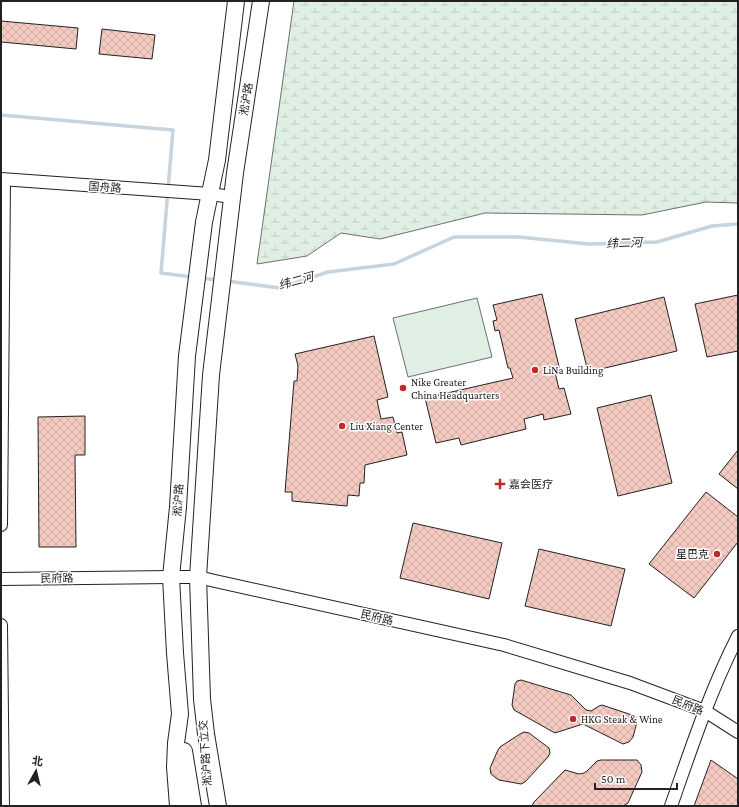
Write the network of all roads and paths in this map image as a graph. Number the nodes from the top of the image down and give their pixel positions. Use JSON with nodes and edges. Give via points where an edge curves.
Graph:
{"nodes":[{"id":1,"x":236,"y":1,"type":"edge"},
{"id":2,"x":261,"y":1,"type":"edge"},
{"id":3,"x":2,"y":180,"type":"edge"},
{"id":4,"x":209,"y":194,"type":"junction"},
{"id":5,"x":232,"y":197,"type":"junction"},
{"id":6,"x":1,"y":525,"type":"edge"},
{"id":7,"x":171,"y":577,"type":"junction"},
{"id":8,"x":198,"y":577,"type":"junction"},
{"id":9,"x":1,"y":579,"type":"edge"},
{"id":10,"x":1,"y":625,"type":"edge"},
{"id":11,"x":738,"y":636,"type":"edge"},
{"id":12,"x":202,"y":699,"type":"junction"},
{"id":13,"x":705,"y":711,"type":"junction"},
{"id":14,"x":180,"y":714,"type":"junction"},
{"id":15,"x":738,"y":732,"type":"edge"},
{"id":16,"x":3,"y":806,"type":"edge"},
{"id":17,"x":178,"y":806,"type":"edge"},
{"id":18,"x":193,"y":806,"type":"edge"},
{"id":19,"x":210,"y":806,"type":"edge"},
{"id":20,"x":218,"y":806,"type":"edge"},
{"id":21,"x":671,"y":806,"type":"edge"}],
"edges":[{"from":1,"to":4,"type":"main road","name":"淞沪路","via":[[217,160]]},
{"from":2,"to":5,"type":"main road","name":"淞沪路"},
{"from":3,"to":4,"type":"street","name":"国舟路"},
{"from":3,"to":6,"type":"street"},
{"from":4,"to":5,"type":"street"},
{"from":4,"to":7,"type":"main road","name":"淞沪路","via":[[187,356]]},
{"from":5,"to":8,"type":"main road","name":"淞沪路","via":[[211,375]]},
{"from":7,"to":8,"type":"street","name":"民府路"},
{"from":7,"to":9,"type":"street","name":"民府路"},
{"from":7,"to":14,"type":"main road","name":"淞沪路"},
{"from":8,"to":12,"type":"main road","name":"淞沪路"},
{"from":8,"to":13,"type":"street","name":"民府路","via":[[504,645],[630,683]]},
{"from":10,"to":16,"type":"street"},
{"from":11,"to":13,"type":"street"},
{"from":12,"to":19,"type":"main road","name":"淞沪路下立交","via":[[203,753]]},
{"from":12,"to":20,"type":"main road","name":"淞沪路"},
{"from":13,"to":15,"type":"street","name":"民府路"},
{"from":13,"to":21,"type":"street"},
{"from":14,"to":17,"type":"main road","name":"淞沪路","via":[[175,767]]},
{"from":14,"to":18,"type":"main road","name":"淞沪路下立交"}]}
